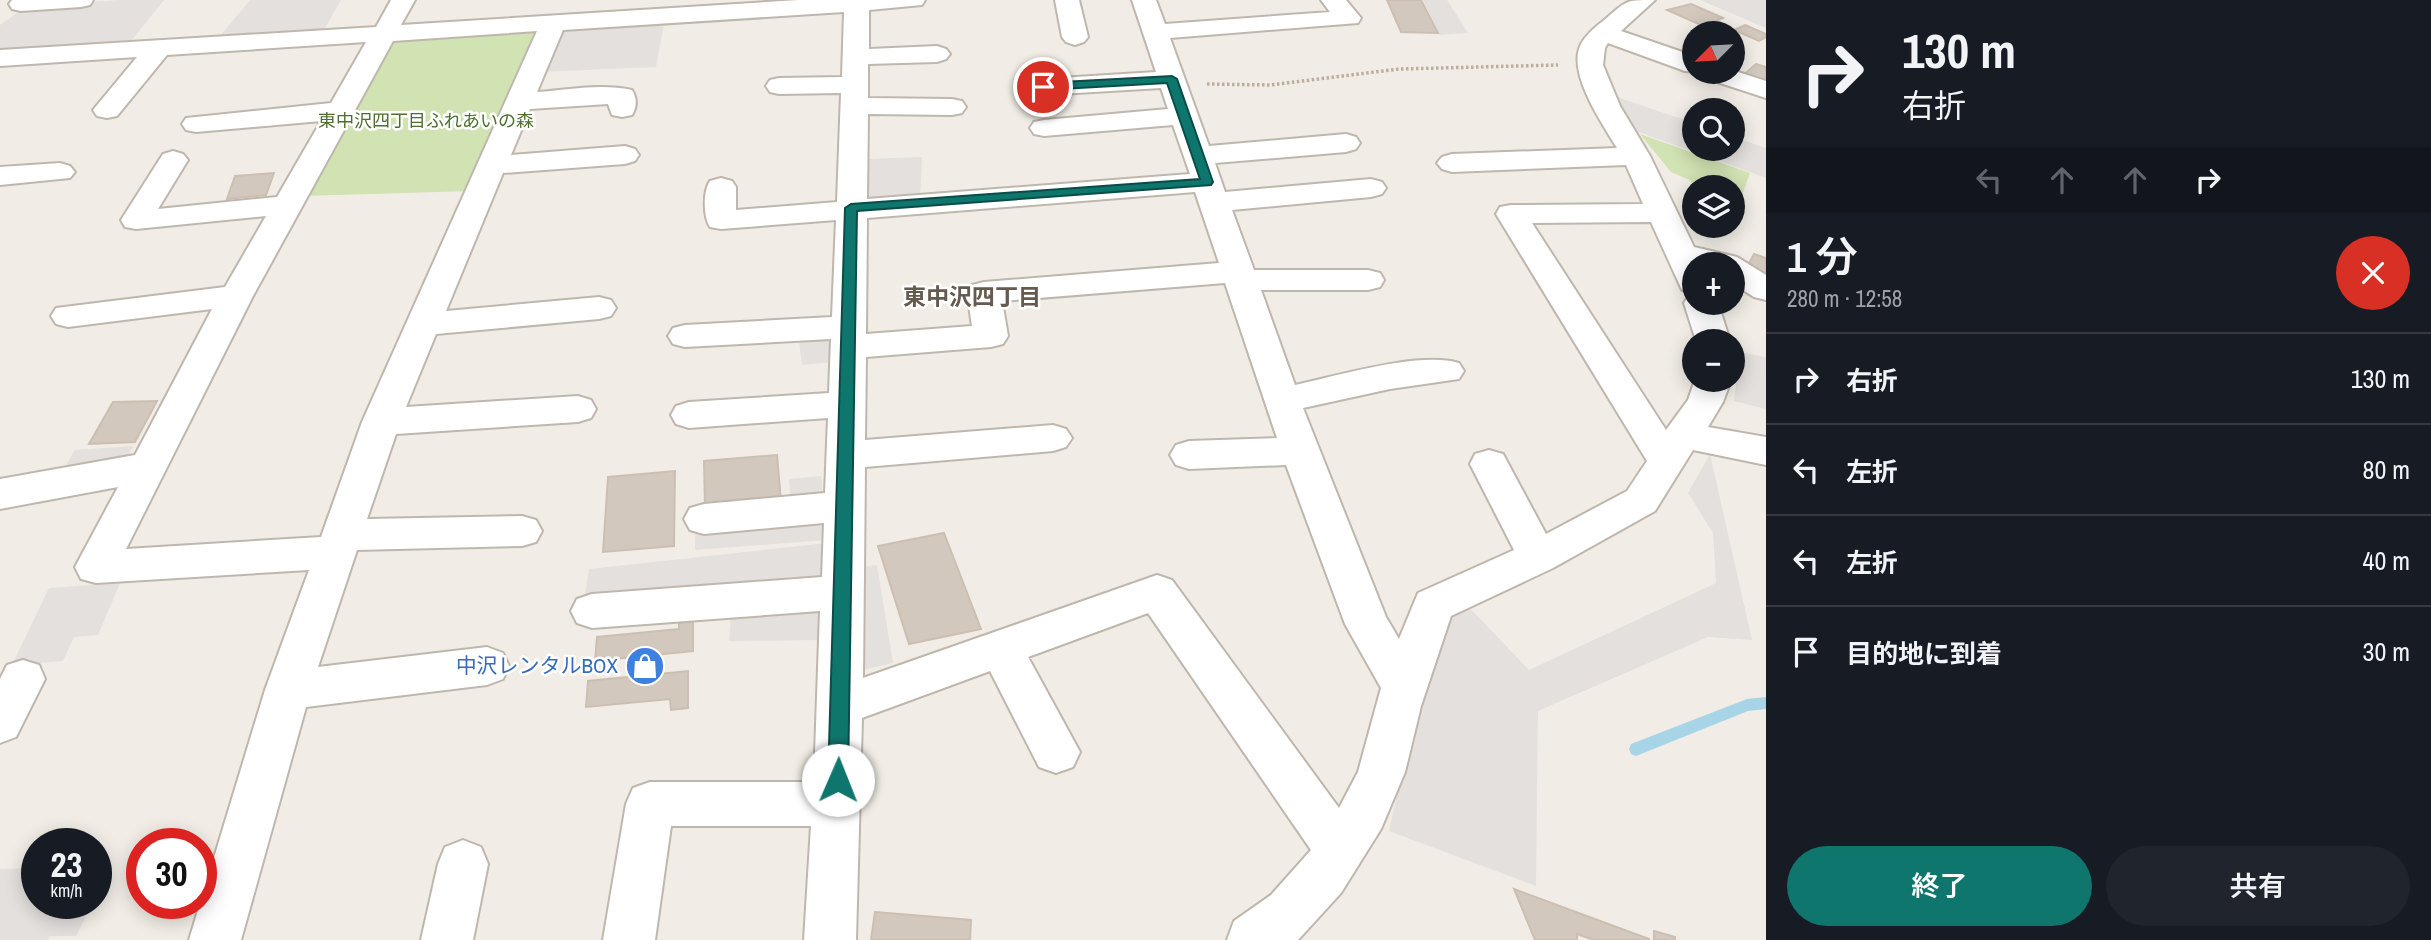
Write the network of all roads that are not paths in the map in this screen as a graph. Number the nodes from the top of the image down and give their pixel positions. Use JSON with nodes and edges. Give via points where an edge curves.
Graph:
{"nodes":[{"id":1,"x":80,"y":0,"type":"edge"},
{"id":2,"x":403,"y":0,"type":"edge"},
{"id":3,"x":522,"y":0,"type":"edge"},
{"id":4,"x":913,"y":0,"type":"edge"},
{"id":5,"x":1067,"y":0,"type":"edge"},
{"id":6,"x":1144,"y":0,"type":"edge"},
{"id":7,"x":1333,"y":0,"type":"edge"},
{"id":8,"x":24,"y":2,"type":"edge"},
{"id":9,"x":857,"y":2,"type":"edge"},
{"id":10,"x":617,"y":9,"type":"edge"},
{"id":11,"x":708,"y":12,"type":"junction"},
{"id":12,"x":1639,"y":12,"type":"edge"},
{"id":13,"x":0,"y":18,"type":"edge"},
{"id":14,"x":554,"y":22,"type":"junction"},
{"id":15,"x":505,"y":25,"type":"junction"},
{"id":16,"x":1155,"y":32,"type":"junction"},
{"id":17,"x":1603,"y":33,"type":"junction"},
{"id":18,"x":383,"y":34,"type":"junction"},
{"id":19,"x":1075,"y":37,"type":"dead end"},
{"id":20,"x":704,"y":38,"type":"dead end"},
{"id":21,"x":158,"y":49,"type":"junction"},
{"id":22,"x":937,"y":54,"type":"dead end"},
{"id":23,"x":856,"y":57,"type":"junction"},
{"id":24,"x":0,"y":58,"type":"edge"},
{"id":25,"x":1682,"y":61,"type":"edge"},
{"id":26,"x":1173,"y":83,"type":"junction"},
{"id":27,"x":1745,"y":83,"type":"edge"},
{"id":28,"x":779,"y":86,"type":"dead end"},
{"id":29,"x":1043,"y":87,"type":"dead end"},
{"id":30,"x":1766,"y":90,"type":"edge"},
{"id":31,"x":855,"y":95,"type":"junction"},
{"id":32,"x":519,"y":102,"type":"junction"},
{"id":33,"x":952,"y":107,"type":"dead end"},
{"id":34,"x":622,"y":109,"type":"dead end"},
{"id":35,"x":107,"y":110,"type":"dead end"},
{"id":36,"x":340,"y":111,"type":"junction"},
{"id":37,"x":1184,"y":116,"type":"junction"},
{"id":38,"x":197,"y":124,"type":"dead end"},
{"id":39,"x":1044,"y":128,"type":"dead end"},
{"id":40,"x":1346,"y":143,"type":"dead end"},
{"id":41,"x":625,"y":155,"type":"dead end"},
{"id":42,"x":1636,"y":156,"type":"junction"},
{"id":43,"x":173,"y":160,"type":"dead end"},
{"id":44,"x":1452,"y":163,"type":"dead end"},
{"id":45,"x":492,"y":165,"type":"junction"},
{"id":46,"x":60,"y":172,"type":"dead end"},
{"id":47,"x":0,"y":176,"type":"edge"},
{"id":48,"x":1206,"y":180,"type":"junction"},
{"id":49,"x":721,"y":187,"type":"dead end"},
{"id":50,"x":1371,"y":187,"type":"dead end"},
{"id":51,"x":286,"y":205,"type":"junction"},
{"id":52,"x":851,"y":208,"type":"junction"},
{"id":53,"x":1663,"y":213,"type":"junction"},
{"id":54,"x":1682,"y":254,"type":"edge"},
{"id":55,"x":1240,"y":276,"type":"junction"},
{"id":56,"x":1745,"y":276,"type":"edge"},
{"id":57,"x":1368,"y":280,"type":"dead end"},
{"id":58,"x":1766,"y":290,"type":"edge"},
{"id":59,"x":236,"y":296,"type":"junction"},
{"id":60,"x":599,"y":308,"type":"dead end"},
{"id":61,"x":68,"y":316,"type":"dead end"},
{"id":62,"x":423,"y":324,"type":"junction"},
{"id":63,"x":685,"y":336,"type":"dead end"},
{"id":64,"x":849,"y":337,"type":"junction"},
{"id":65,"x":1446,"y":371,"type":"dead end"},
{"id":66,"x":1709,"y":392,"type":"edge"},
{"id":67,"x":1283,"y":400,"type":"junction"},
{"id":68,"x":848,"y":404,"type":"junction"},
{"id":69,"x":578,"y":409,"type":"dead end"},
{"id":70,"x":689,"y":415,"type":"dead end"},
{"id":71,"x":381,"y":422,"type":"junction"},
{"id":72,"x":1053,"y":438,"type":"dead end"},
{"id":73,"x":1674,"y":447,"type":"junction"},
{"id":74,"x":1300,"y":451,"type":"junction"},
{"id":75,"x":1766,"y":451,"type":"edge"},
{"id":76,"x":846,"y":454,"type":"junction"},
{"id":77,"x":1189,"y":455,"type":"dead end"},
{"id":78,"x":1489,"y":464,"type":"dead end"},
{"id":79,"x":148,"y":467,"type":"junction"},
{"id":80,"x":0,"y":494,"type":"edge"},
{"id":81,"x":845,"y":506,"type":"junction"},
{"id":82,"x":704,"y":519,"type":"dead end"},
{"id":83,"x":522,"y":531,"type":"dead end"},
{"id":84,"x":339,"y":543,"type":"junction"},
{"id":85,"x":1538,"y":557,"type":"junction"},
{"id":86,"x":842,"y":592,"type":"junction"},
{"id":87,"x":592,"y":611,"type":"dead end"},
{"id":88,"x":1001,"y":648,"type":"junction"},
{"id":89,"x":486,"y":666,"type":"dead end"},
{"id":90,"x":23,"y":679,"type":"dead end"},
{"id":91,"x":1404,"y":686,"type":"junction"},
{"id":92,"x":288,"y":690,"type":"junction"},
{"id":93,"x":839,"y":706,"type":"junction"},
{"id":94,"x":0,"y":723,"type":"edge"},
{"id":95,"x":1056,"y":752,"type":"dead end"},
{"id":96,"x":837,"y":804,"type":"junction"},
{"id":97,"x":1340,"y":850,"type":"junction"},
{"id":98,"x":463,"y":864,"type":"dead end"},
{"id":99,"x":215,"y":940,"type":"edge"},
{"id":100,"x":447,"y":940,"type":"edge"},
{"id":101,"x":629,"y":940,"type":"edge"},
{"id":102,"x":830,"y":940,"type":"edge"},
{"id":103,"x":1253,"y":940,"type":"edge"}],
"edges":[{"from":1,"to":8,"type":"street"},
{"from":2,"to":18,"type":"street"},
{"from":3,"to":15,"type":"street"},
{"from":4,"to":9,"type":"street"},
{"from":5,"to":19,"type":"street"},
{"from":6,"to":16,"type":"street"},
{"from":7,"to":16,"type":"street","via":[[1349,18]]},
{"from":8,"to":13,"type":"street"},
{"from":9,"to":11,"type":"street"},
{"from":9,"to":23,"type":"street"},
{"from":10,"to":11,"type":"street"},
{"from":10,"to":14,"type":"street"},
{"from":11,"to":20,"type":"street"},
{"from":12,"to":17,"type":"street"},
{"from":14,"to":15,"type":"street"},
{"from":14,"to":32,"type":"street"},
{"from":15,"to":18,"type":"street"},
{"from":16,"to":26,"type":"street"},
{"from":17,"to":25,"type":"street"},
{"from":17,"to":42,"type":"street","via":[[1592,48],[1590,65],[1606,106]]},
{"from":18,"to":21,"type":"street","via":[[243,54]]},
{"from":18,"to":36,"type":"street"},
{"from":21,"to":24,"type":"street"},
{"from":21,"to":35,"type":"street"},
{"from":22,"to":23,"type":"street"},
{"from":23,"to":31,"type":"street"},
{"from":26,"to":29,"type":"street"},
{"from":26,"to":37,"type":"street"},
{"from":27,"to":30,"type":"street"},
{"from":28,"to":31,"type":"street"},
{"from":31,"to":33,"type":"street"},
{"from":31,"to":52,"type":"street"},
{"from":32,"to":34,"type":"street","via":[[622,96]]},
{"from":32,"to":45,"type":"street"},
{"from":36,"to":38,"type":"street"},
{"from":36,"to":51,"type":"street"},
{"from":37,"to":39,"type":"street"},
{"from":37,"to":48,"type":"street"},
{"from":40,"to":48,"type":"street"},
{"from":41,"to":45,"type":"street"},
{"from":42,"to":44,"type":"street"},
{"from":42,"to":53,"type":"street"},
{"from":43,"to":51,"type":"street","via":[[136,220]]},
{"from":45,"to":62,"type":"street"},
{"from":46,"to":47,"type":"street"},
{"from":48,"to":50,"type":"street"},
{"from":48,"to":52,"type":"street"},
{"from":48,"to":55,"type":"street"},
{"from":49,"to":52,"type":"street","via":[[721,219]]},
{"from":51,"to":59,"type":"street"},
{"from":52,"to":64,"type":"street"},
{"from":53,"to":54,"type":"street"},
{"from":53,"to":73,"type":"street","via":[[1511,214]]},
{"from":55,"to":57,"type":"street"},
{"from":55,"to":64,"type":"street","via":[[985,292],[991,336]]},
{"from":55,"to":67,"type":"street"},
{"from":56,"to":58,"type":"street"},
{"from":59,"to":61,"type":"street"},
{"from":59,"to":79,"type":"street"},
{"from":60,"to":62,"type":"street"},
{"from":62,"to":71,"type":"street"},
{"from":63,"to":64,"type":"street"},
{"from":64,"to":68,"type":"street"},
{"from":65,"to":67,"type":"street","via":[[1390,377]]},
{"from":66,"to":73,"type":"street"},
{"from":67,"to":74,"type":"street"},
{"from":68,"to":70,"type":"street"},
{"from":68,"to":76,"type":"street"},
{"from":69,"to":71,"type":"street"},
{"from":71,"to":84,"type":"street"},
{"from":72,"to":76,"type":"street"},
{"from":73,"to":75,"type":"street","via":[[1710,442]]},
{"from":73,"to":85,"type":"street","via":[[1641,501]]},
{"from":74,"to":77,"type":"street"},
{"from":74,"to":91,"type":"street","via":[[1367,624]]},
{"from":76,"to":81,"type":"street"},
{"from":78,"to":85,"type":"street"},
{"from":79,"to":80,"type":"street"},
{"from":79,"to":84,"type":"street","via":[[96,567]]},
{"from":81,"to":82,"type":"street"},
{"from":81,"to":86,"type":"street"},
{"from":83,"to":84,"type":"street"},
{"from":84,"to":92,"type":"street"},
{"from":85,"to":91,"type":"street","via":[[1433,605]]},
{"from":86,"to":87,"type":"street"},
{"from":86,"to":93,"type":"street"},
{"from":88,"to":93,"type":"street"},
{"from":88,"to":95,"type":"street"},
{"from":88,"to":97,"type":"street","via":[[1157,592]]},
{"from":89,"to":92,"type":"street"},
{"from":90,"to":94,"type":"street"},
{"from":91,"to":97,"type":"street","via":[[1374,792]]},
{"from":92,"to":99,"type":"street"},
{"from":93,"to":96,"type":"street"},
{"from":96,"to":101,"type":"street","via":[[650,804]]},
{"from":96,"to":102,"type":"street"},
{"from":97,"to":103,"type":"street","via":[[1306,896]]},
{"from":98,"to":100,"type":"street"}]}
